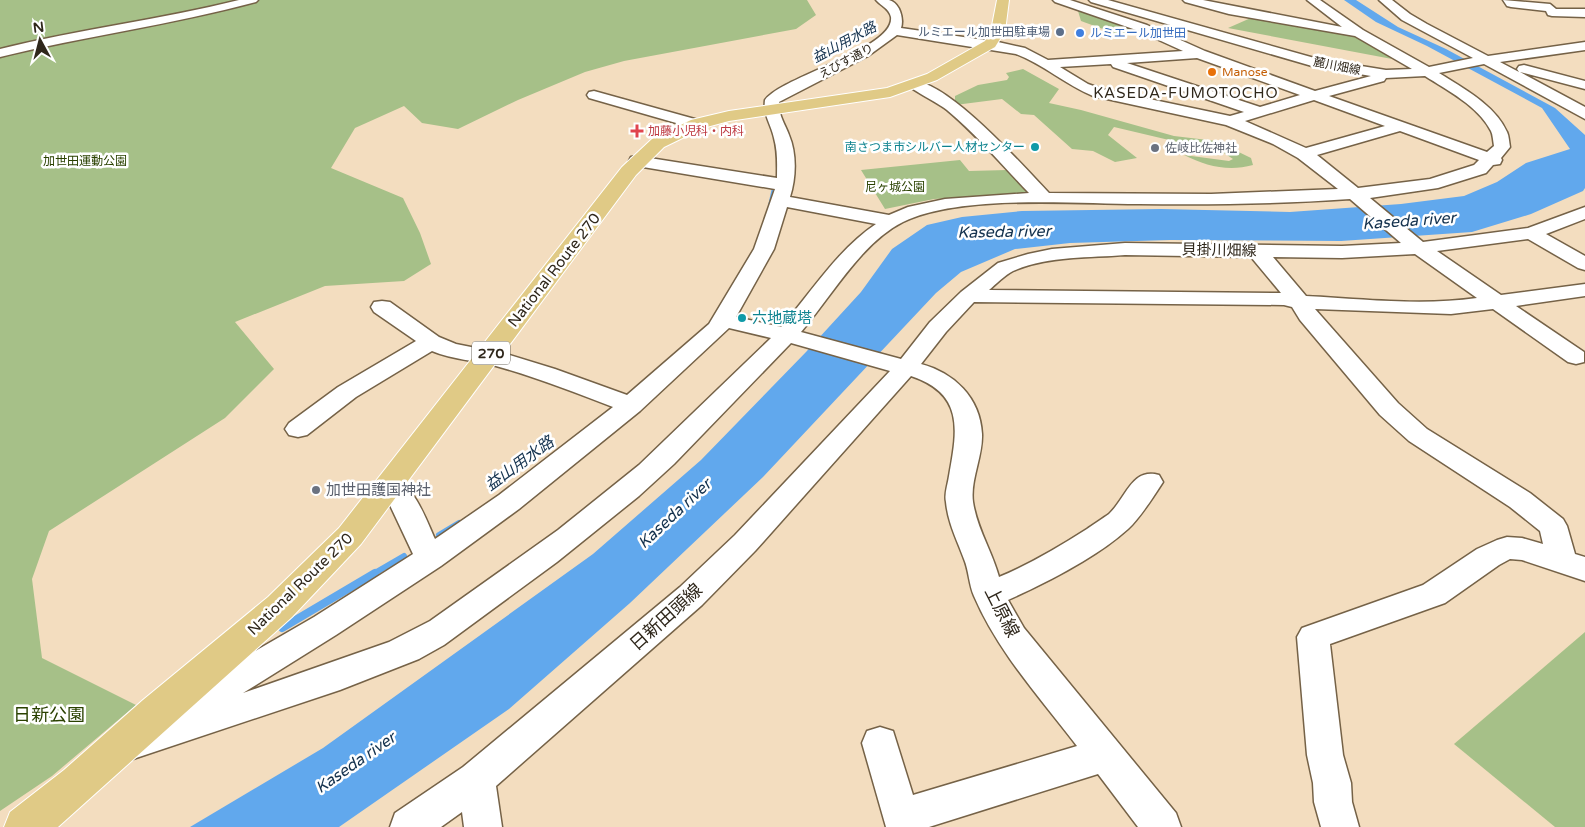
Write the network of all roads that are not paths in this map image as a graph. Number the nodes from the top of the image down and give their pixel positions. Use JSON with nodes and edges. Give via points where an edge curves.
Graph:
{"nodes":[{"id":1,"x":252,"y":0,"type":"edge"},
{"id":2,"x":882,"y":0,"type":"edge"},
{"id":3,"x":1003,"y":0,"type":"edge"},
{"id":4,"x":1059,"y":0,"type":"edge"},
{"id":5,"x":1189,"y":0,"type":"edge"},
{"id":6,"x":1313,"y":0,"type":"edge"},
{"id":7,"x":1385,"y":0,"type":"edge"},
{"id":8,"x":1509,"y":0,"type":"edge"},
{"id":9,"x":1100,"y":1,"type":"edge"},
{"id":10,"x":1079,"y":7,"type":"junction"},
{"id":11,"x":1585,"y":13,"type":"edge"},
{"id":12,"x":1176,"y":23,"type":"junction"},
{"id":13,"x":1144,"y":28,"type":"junction"},
{"id":14,"x":894,"y":30,"type":"junction"},
{"id":15,"x":1362,"y":35,"type":"junction"},
{"id":16,"x":990,"y":44,"type":"junction"},
{"id":17,"x":1583,"y":47,"type":"edge"},
{"id":18,"x":1268,"y":50,"type":"junction"},
{"id":19,"x":0,"y":53,"type":"edge"},
{"id":20,"x":1200,"y":54,"type":"junction"},
{"id":21,"x":1106,"y":60,"type":"junction"},
{"id":22,"x":1483,"y":60,"type":"junction"},
{"id":23,"x":1046,"y":64,"type":"junction"},
{"id":24,"x":1428,"y":72,"type":"junction"},
{"id":25,"x":1386,"y":74,"type":"junction"},
{"id":26,"x":1585,"y":84,"type":"edge"},
{"id":27,"x":915,"y":85,"type":"junction"},
{"id":28,"x":594,"y":95,"type":"dead end"},
{"id":29,"x":1315,"y":95,"type":"junction"},
{"id":30,"x":771,"y":111,"type":"junction"},
{"id":31,"x":1259,"y":112,"type":"junction"},
{"id":32,"x":1585,"y":114,"type":"edge"},
{"id":33,"x":1231,"y":121,"type":"junction"},
{"id":34,"x":697,"y":124,"type":"junction"},
{"id":35,"x":1401,"y":126,"type":"junction"},
{"id":36,"x":1304,"y":154,"type":"junction"},
{"id":37,"x":1494,"y":160,"type":"junction"},
{"id":38,"x":638,"y":161,"type":"junction"},
{"id":39,"x":783,"y":193,"type":"junction"},
{"id":40,"x":1358,"y":196,"type":"junction"},
{"id":41,"x":1044,"y":198,"type":"junction"},
{"id":42,"x":1585,"y":212,"type":"edge"},
{"id":43,"x":891,"y":221,"type":"junction"},
{"id":44,"x":1531,"y":233,"type":"junction"},
{"id":45,"x":1416,"y":246,"type":"junction"},
{"id":46,"x":1257,"y":251,"type":"junction"},
{"id":47,"x":1585,"y":264,"type":"edge"},
{"id":48,"x":1585,"y":290,"type":"edge"},
{"id":49,"x":968,"y":296,"type":"junction"},
{"id":50,"x":1300,"y":302,"type":"junction"},
{"id":51,"x":1497,"y":303,"type":"junction"},
{"id":52,"x":382,"y":307,"type":"dead end"},
{"id":53,"x":722,"y":320,"type":"junction"},
{"id":54,"x":791,"y":336,"type":"junction"},
{"id":55,"x":431,"y":342,"type":"junction"},
{"id":56,"x":1576,"y":357,"type":"dead end"},
{"id":57,"x":487,"y":358,"type":"junction"},
{"id":58,"x":899,"y":370,"type":"junction"},
{"id":59,"x":631,"y":405,"type":"junction"},
{"id":60,"x":298,"y":429,"type":"dead end"},
{"id":61,"x":1149,"y":482,"type":"dead end"},
{"id":62,"x":388,"y":487,"type":"junction"},
{"id":63,"x":430,"y":558,"type":"junction"},
{"id":64,"x":1574,"y":565,"type":"edge"},
{"id":65,"x":989,"y":595,"type":"junction"},
{"id":66,"x":157,"y":712,"type":"junction"},
{"id":67,"x":880,"y":743,"type":"dead end"},
{"id":68,"x":118,"y":747,"type":"junction"},
{"id":69,"x":1104,"y":754,"type":"junction"},
{"id":70,"x":476,"y":779,"type":"junction"},
{"id":71,"x":25,"y":827,"type":"edge"},
{"id":72,"x":409,"y":827,"type":"edge"},
{"id":73,"x":483,"y":827,"type":"edge"},
{"id":74,"x":1162,"y":827,"type":"edge"},
{"id":75,"x":1340,"y":827,"type":"edge"}],
"edges":[{"from":1,"to":19,"type":"street"},
{"from":2,"to":14,"type":"street","via":[[894,7]]},
{"from":3,"to":16,"type":"highway","via":[[998,31]]},
{"from":4,"to":10,"type":"street"},
{"from":5,"to":15,"type":"street"},
{"from":6,"to":15,"type":"street"},
{"from":7,"to":22,"type":"street","via":[[1414,22]]},
{"from":8,"to":11,"type":"street","via":[[1511,4],[1550,8],[1552,12]]},
{"from":9,"to":10,"type":"street"},
{"from":9,"to":12,"type":"street","name":"麓川畑線"},
{"from":10,"to":13,"type":"street"},
{"from":12,"to":13,"type":"street"},
{"from":12,"to":18,"type":"street","name":"麓川畑線"},
{"from":13,"to":20,"type":"street"},
{"from":14,"to":16,"type":"street"},
{"from":14,"to":30,"type":"street","name":"えびす通り","via":[[884,40],[772,100]]},
{"from":15,"to":24,"type":"street"},
{"from":16,"to":23,"type":"street","via":[[1020,51]]},
{"from":16,"to":27,"type":"highway","name":"National Route 270","number":"270"},
{"from":17,"to":22,"type":"street","name":"麓川畑線"},
{"from":18,"to":20,"type":"street"},
{"from":18,"to":25,"type":"street","name":"麓川畑線","via":[[1341,68]]},
{"from":20,"to":21,"type":"street"},
{"from":20,"to":29,"type":"street"},
{"from":21,"to":23,"type":"street"},
{"from":21,"to":31,"type":"street"},
{"from":22,"to":24,"type":"street","name":"麓川畑線"},
{"from":22,"to":26,"type":"street"},
{"from":22,"to":32,"type":"street"},
{"from":23,"to":33,"type":"street","via":[[1083,88],[1098,93]]},
{"from":24,"to":25,"type":"street","name":"麓川畑線"},
{"from":24,"to":37,"type":"street","via":[[1476,104],[1495,122],[1502,147]]},
{"from":25,"to":29,"type":"street","via":[[1378,79]]},
{"from":27,"to":30,"type":"highway","name":"National Route 270","number":"270"},
{"from":27,"to":41,"type":"street","via":[[948,104],[977,129]]},
{"from":28,"to":34,"type":"street"},
{"from":29,"to":31,"type":"street"},
{"from":29,"to":35,"type":"street"},
{"from":30,"to":34,"type":"highway","name":"National Route 270","number":"270"},
{"from":30,"to":39,"type":"street","via":[[786,156]]},
{"from":31,"to":33,"type":"street"},
{"from":33,"to":36,"type":"street"},
{"from":34,"to":38,"type":"highway","name":"National Route 270","number":"270","via":[[658,143]]},
{"from":35,"to":36,"type":"street"},
{"from":35,"to":37,"type":"street"},
{"from":36,"to":40,"type":"street"},
{"from":37,"to":40,"type":"street","via":[[1442,182]]},
{"from":38,"to":39,"type":"street"},
{"from":38,"to":57,"type":"highway","name":"National Route 270","number":"270"},
{"from":39,"to":43,"type":"street"},
{"from":39,"to":53,"type":"street","via":[[764,249]]},
{"from":40,"to":41,"type":"street","via":[[1242,200]]},
{"from":40,"to":45,"type":"street"},
{"from":41,"to":43,"type":"street","via":[[931,206],[907,212]]},
{"from":42,"to":44,"type":"street","name":"貝掛川畑線"},
{"from":43,"to":54,"type":"street","via":[[870,237]]},
{"from":44,"to":45,"type":"street","name":"貝掛川畑線"},
{"from":44,"to":47,"type":"street"},
{"from":45,"to":46,"type":"street","name":"貝掛川畑線","via":[[1342,252]]},
{"from":45,"to":51,"type":"street"},
{"from":46,"to":49,"type":"street","name":"貝掛川畑線","via":[[1125,249],[1052,255],[1006,268]]},
{"from":46,"to":50,"type":"street"},
{"from":48,"to":51,"type":"street"},
{"from":49,"to":50,"type":"street","via":[[1284,299]]},
{"from":49,"to":58,"type":"street","name":"貝掛川畑線"},
{"from":50,"to":51,"type":"street","via":[[1415,308]]},
{"from":50,"to":64,"type":"street","via":[[1389,409],[1418,435],[1520,500],[1553,526]]},
{"from":51,"to":56,"type":"street"},
{"from":52,"to":55,"type":"street"},
{"from":53,"to":54,"type":"street","name":"上原線"},
{"from":53,"to":59,"type":"street","via":[[718,328]]},
{"from":54,"to":58,"type":"street","name":"上原線"},
{"from":54,"to":68,"type":"street","via":[[651,470],[525,570],[418,645],[312,686]]},
{"from":55,"to":57,"type":"street"},
{"from":55,"to":60,"type":"street","via":[[347,392]]},
{"from":57,"to":59,"type":"street","via":[[547,374]]},
{"from":57,"to":62,"type":"highway","name":"National Route 270","number":"270"},
{"from":58,"to":65,"type":"street","name":"上原線","via":[[939,379],[964,408],[969,434],[959,500],[966,531],[980,561]]},
{"from":58,"to":70,"type":"street","name":"日新田頭線","via":[[745,543],[691,596]]},
{"from":59,"to":63,"type":"street","via":[[509,502]]},
{"from":61,"to":65,"type":"street","via":[[1119,521],[1030,577]]},
{"from":62,"to":63,"type":"street","via":[[399,495]]},
{"from":62,"to":66,"type":"highway","name":"National Route 270","number":"270","via":[[350,536],[280,607]]},
{"from":63,"to":66,"type":"street","via":[[212,694]]},
{"from":64,"to":75,"type":"street","via":[[1522,549],[1508,548],[1488,557],[1434,594],[1313,637],[1325,755]]},
{"from":65,"to":69,"type":"street","name":"上原線","via":[[1013,638]]},
{"from":66,"to":68,"type":"highway","name":"National Route 270","number":"270"},
{"from":67,"to":69,"type":"street","via":[[900,817]]},
{"from":68,"to":71,"type":"highway","name":"National Route 270","number":"270"},
{"from":69,"to":74,"type":"street","name":"上原線"},
{"from":70,"to":72,"type":"street","name":"日新田頭線"},
{"from":70,"to":73,"type":"street"}]}
